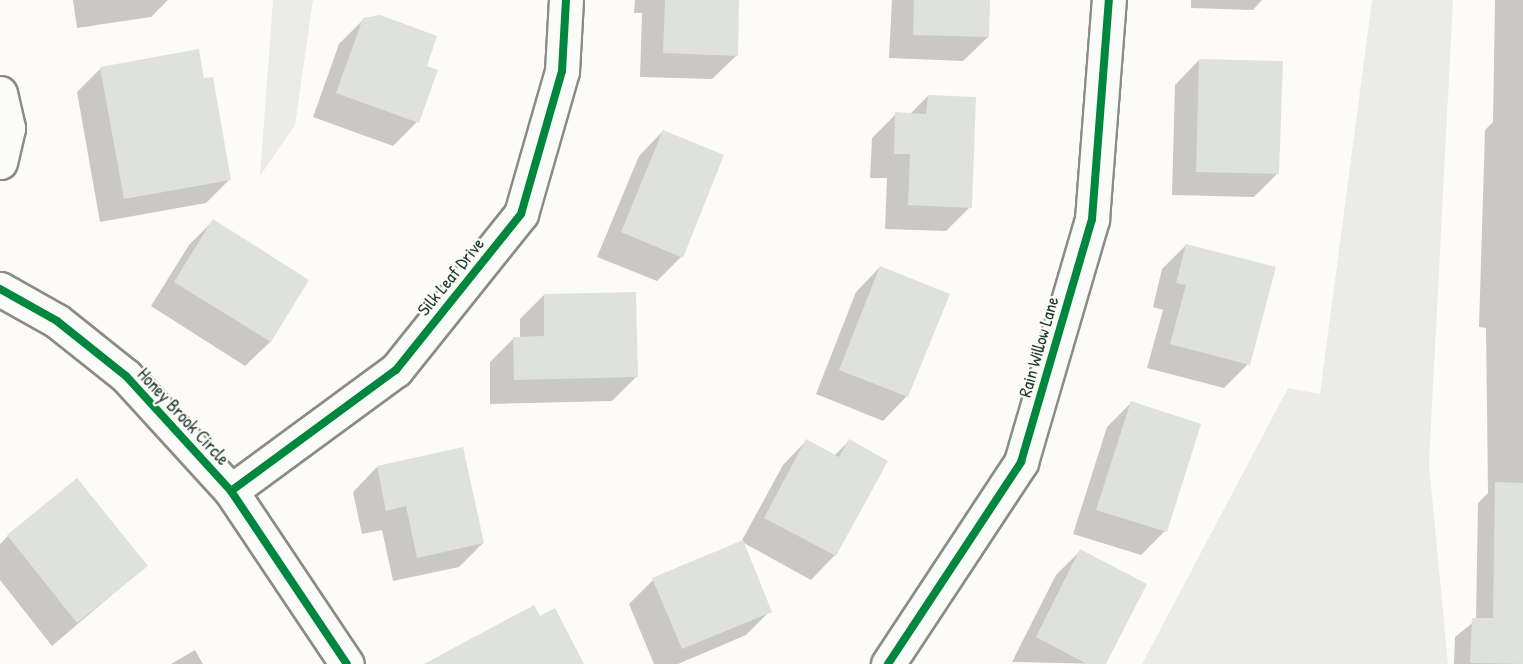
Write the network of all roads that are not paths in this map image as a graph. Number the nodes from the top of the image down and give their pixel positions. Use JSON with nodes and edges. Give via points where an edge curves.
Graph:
{"nodes":[{"id":1,"x":566,"y":0,"type":"edge"},
{"id":2,"x":1109,"y":0,"type":"edge"},
{"id":3,"x":0,"y":93,"type":"edge"},
{"id":4,"x":0,"y":162,"type":"edge"},
{"id":5,"x":0,"y":290,"type":"edge"},
{"id":6,"x":231,"y":491,"type":"junction"},
{"id":7,"x":346,"y":664,"type":"edge"},
{"id":8,"x":888,"y":664,"type":"edge"}],
"edges":[{"from":1,"to":6,"type":"street","name":"Silk Leaf Drive","via":[[562,71],[521,213],[396,370]]},
{"from":2,"to":8,"type":"street","name":"Rain Willow Lane","via":[[1092,219],[1021,462]]},
{"from":3,"to":4,"type":"street","via":[[8,128]]},
{"from":5,"to":6,"type":"street","name":"Honey Brook Circle","via":[[57,321],[126,376]]},
{"from":6,"to":7,"type":"street","name":"Honey Brook Circle"}]}
